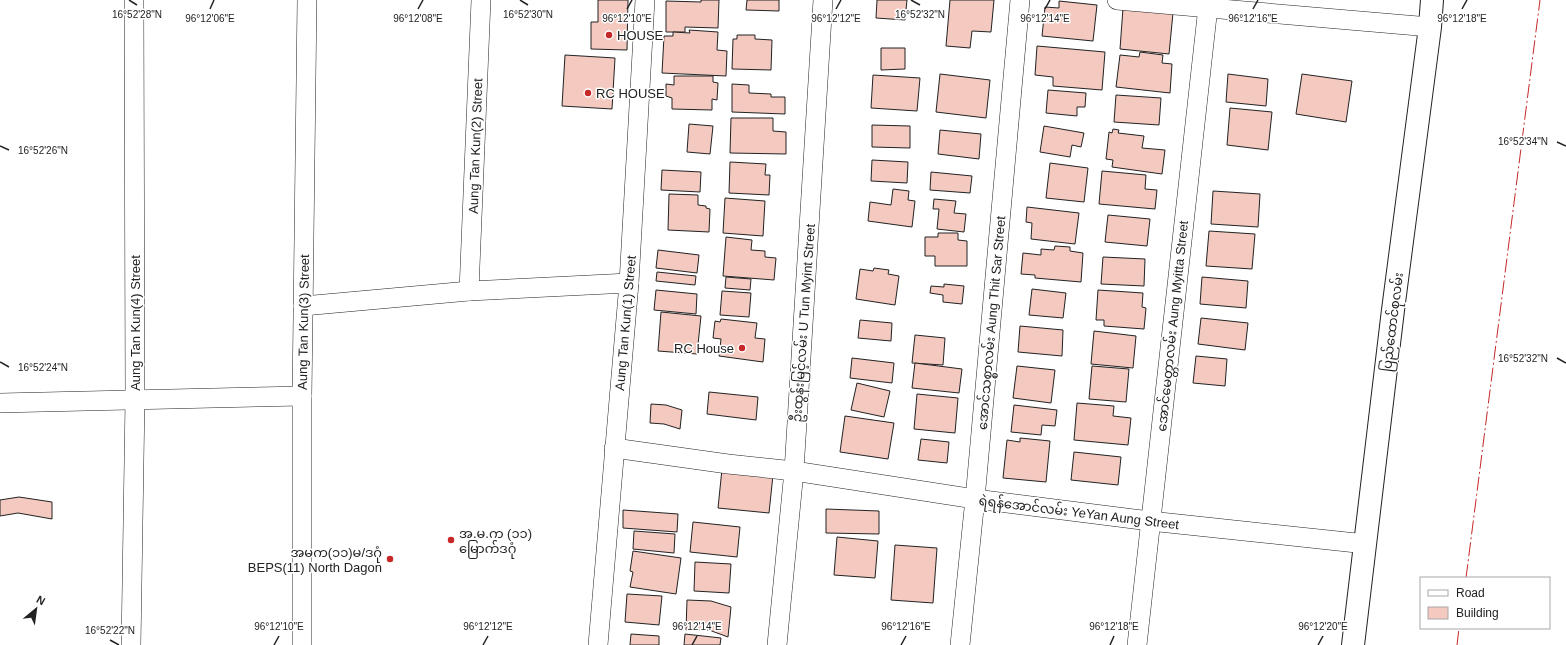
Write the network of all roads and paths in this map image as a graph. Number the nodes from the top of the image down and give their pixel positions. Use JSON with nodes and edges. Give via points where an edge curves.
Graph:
{"nodes":[{"id":1,"x":134,"y":0,"type":"edge"},
{"id":2,"x":308,"y":0,"type":"edge"},
{"id":3,"x":482,"y":0,"type":"edge"},
{"id":4,"x":645,"y":0,"type":"edge"},
{"id":5,"x":823,"y":0,"type":"edge"},
{"id":6,"x":1020,"y":0,"type":"edge"},
{"id":7,"x":1117,"y":0,"type":"edge"},
{"id":8,"x":1432,"y":0,"type":"edge"},
{"id":9,"x":1208,"y":7,"type":"junction"},
{"id":10,"x":1430,"y":27,"type":"junction"},
{"id":11,"x":629,"y":283,"type":"junction"},
{"id":12,"x":469,"y":291,"type":"junction"},
{"id":13,"x":303,"y":306,"type":"junction"},
{"id":14,"x":302,"y":396,"type":"junction"},
{"id":15,"x":135,"y":400,"type":"junction"},
{"id":16,"x":0,"y":403,"type":"edge"},
{"id":17,"x":614,"y":448,"type":"junction"},
{"id":18,"x":794,"y":471,"type":"junction"},
{"id":19,"x":975,"y":499,"type":"junction"},
{"id":20,"x":1150,"y":521,"type":"junction"},
{"id":21,"x":1366,"y":544,"type":"junction"},
{"id":22,"x":132,"y":645,"type":"edge"},
{"id":23,"x":302,"y":645,"type":"edge"},
{"id":24,"x":598,"y":645,"type":"edge"},
{"id":25,"x":777,"y":645,"type":"edge"},
{"id":26,"x":960,"y":645,"type":"edge"},
{"id":27,"x":1137,"y":645,"type":"edge"},
{"id":28,"x":1353,"y":645,"type":"edge"}],
"edges":[{"from":1,"to":15,"type":"street","name":"Aung Tan Kun(4) Street"},
{"from":2,"to":13,"type":"street","name":"Aung Tan Kun(3) Street"},
{"from":3,"to":12,"type":"street","name":"Aung Tan Kun(2) Street"},
{"from":4,"to":11,"type":"street","name":"Aung Tan Kun(1) Street"},
{"from":5,"to":18,"type":"street","name":"ဦးထွန်းမြင့်လမ်း U Tun Myint Street"},
{"from":6,"to":19,"type":"street","name":"အောင်သစ္စာလမ်း Aung Thit Sar Street"},
{"from":7,"to":9,"type":"street"},
{"from":8,"to":10,"type":"main road","name":"ပြည်ထောင်စုလမ်း"},
{"from":9,"to":10,"type":"street"},
{"from":9,"to":20,"type":"street","name":"အောင်မေတ္တာလမ်း Aung Myitta Street"},
{"from":10,"to":21,"type":"main road","name":"ပြည်ထောင်စုလမ်း"},
{"from":11,"to":12,"type":"street"},
{"from":11,"to":17,"type":"street","name":"Aung Tan Kun(1) Street"},
{"from":12,"to":13,"type":"street"},
{"from":13,"to":14,"type":"street","name":"Aung Tan Kun(3) Street"},
{"from":14,"to":15,"type":"street"},
{"from":14,"to":23,"type":"street","name":"Aung Tan Kun(3) Street"},
{"from":15,"to":16,"type":"street"},
{"from":15,"to":22,"type":"street","name":"Aung Tan Kun(4) Street"},
{"from":17,"to":18,"type":"street","name":"ရဲရန်အောင်လမ်း YeYan Aung Street"},
{"from":17,"to":24,"type":"street","name":"Aung Tan Kun(1) Street"},
{"from":18,"to":19,"type":"street","name":"ရဲရန်အောင်လမ်း YeYan Aung Street"},
{"from":18,"to":25,"type":"street","name":"ဦးထွန်းမြင့်လမ်း U Tun Myint Street"},
{"from":19,"to":20,"type":"street","name":"ရဲရန်အောင်လမ်း YeYan Aung Street"},
{"from":19,"to":26,"type":"street","name":"အောင်သစ္စာလမ်း Aung Thit Sar Street"},
{"from":20,"to":21,"type":"street","name":"ရဲရန်အောင်လမ်း YeYan Aung Street"},
{"from":20,"to":27,"type":"street","name":"အောင်မေတ္တာလမ်း Aung Myitta Street"},
{"from":21,"to":28,"type":"main road","name":"ပြည်ထောင်စုလမ်း"}]}
